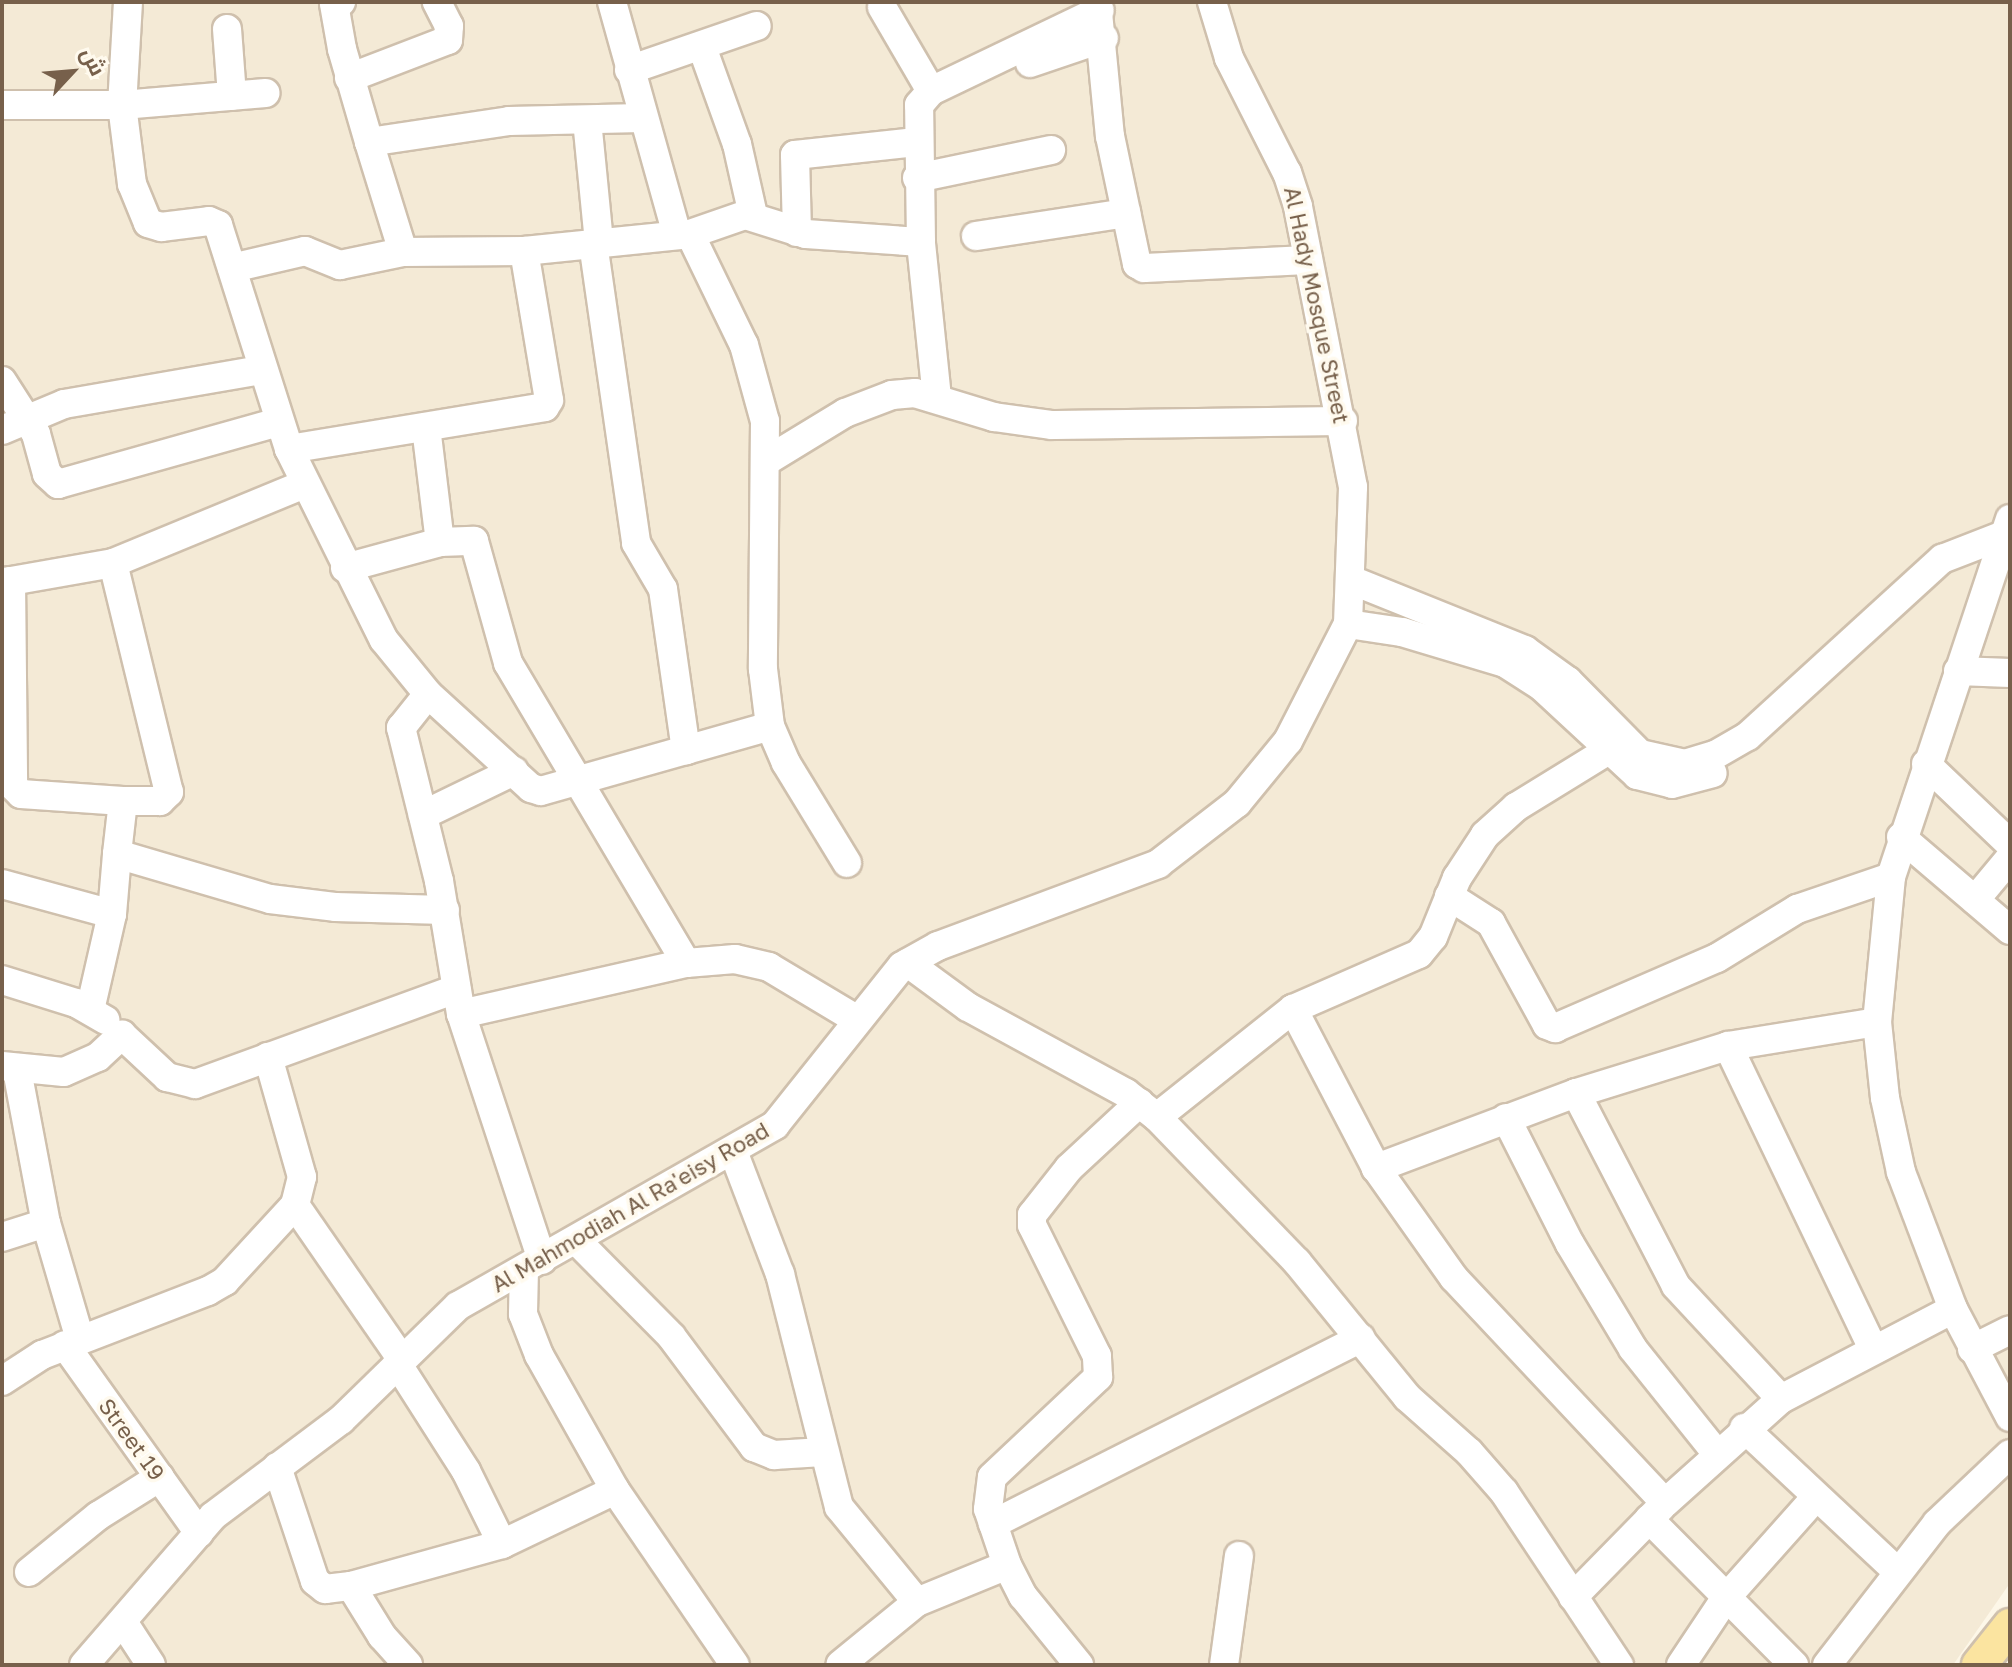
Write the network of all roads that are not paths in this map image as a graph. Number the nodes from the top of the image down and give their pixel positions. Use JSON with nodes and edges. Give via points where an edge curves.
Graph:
{"nodes":[{"id":1,"x":128,"y":2,"type":"edge"},
{"id":2,"x":341,"y":2,"type":"edge"},
{"id":3,"x":437,"y":2,"type":"edge"},
{"id":4,"x":612,"y":2,"type":"edge"},
{"id":5,"x":1212,"y":2,"type":"edge"},
{"id":6,"x":1099,"y":6,"type":"edge"},
{"id":7,"x":882,"y":7,"type":"dead end"},
{"id":8,"x":757,"y":26,"type":"dead end"},
{"id":9,"x":227,"y":29,"type":"dead end"},
{"id":10,"x":1104,"y":38,"type":"junction"},
{"id":11,"x":702,"y":47,"type":"junction"},
{"id":12,"x":629,"y":70,"type":"junction"},
{"id":13,"x":349,"y":78,"type":"junction"},
{"id":14,"x":983,"y":86,"type":"dead end"},
{"id":15,"x":931,"y":91,"type":"junction"},
{"id":16,"x":266,"y":93,"type":"dead end"},
{"id":17,"x":232,"y":96,"type":"junction"},
{"id":18,"x":2,"y":105,"type":"edge"},
{"id":19,"x":122,"y":105,"type":"junction"},
{"id":20,"x":642,"y":118,"type":"junction"},
{"id":21,"x":587,"y":120,"type":"junction"},
{"id":22,"x":369,"y":142,"type":"junction"},
{"id":23,"x":916,"y":142,"type":"junction"},
{"id":24,"x":1051,"y":150,"type":"dead end"},
{"id":25,"x":917,"y":178,"type":"junction"},
{"id":26,"x":1126,"y":213,"type":"junction"},
{"id":27,"x":753,"y":215,"type":"junction"},
{"id":28,"x":797,"y":232,"type":"junction"},
{"id":29,"x":684,"y":235,"type":"junction"},
{"id":30,"x":976,"y":236,"type":"dead end"},
{"id":31,"x":921,"y":242,"type":"junction"},
{"id":32,"x":596,"y":243,"type":"junction"},
{"id":33,"x":524,"y":251,"type":"junction"},
{"id":34,"x":403,"y":252,"type":"junction"},
{"id":35,"x":1308,"y":260,"type":"junction"},
{"id":36,"x":232,"y":268,"type":"junction"},
{"id":37,"x":260,"y":370,"type":"junction"},
{"id":38,"x":2,"y":381,"type":"edge"},
{"id":39,"x":937,"y":398,"type":"junction"},
{"id":40,"x":1343,"y":421,"type":"junction"},
{"id":41,"x":278,"y":422,"type":"junction"},
{"id":42,"x":13,"y":424,"type":"edge"},
{"id":43,"x":426,"y":427,"type":"junction"},
{"id":44,"x":289,"y":449,"type":"junction"},
{"id":45,"x":768,"y":460,"type":"junction"},
{"id":46,"x":305,"y":484,"type":"junction"},
{"id":47,"x":2007,"y":527,"type":"edge"},
{"id":48,"x":440,"y":542,"type":"junction"},
{"id":49,"x":113,"y":563,"type":"junction"},
{"id":50,"x":345,"y":568,"type":"junction"},
{"id":51,"x":1351,"y":580,"type":"junction"},
{"id":52,"x":7,"y":581,"type":"edge"},
{"id":53,"x":1348,"y":624,"type":"junction"},
{"id":54,"x":1958,"y":671,"type":"junction"},
{"id":55,"x":2010,"y":673,"type":"edge"},
{"id":56,"x":428,"y":694,"type":"junction"},
{"id":57,"x":770,"y":726,"type":"junction"},
{"id":58,"x":1617,"y":746,"type":"junction"},
{"id":59,"x":686,"y":750,"type":"junction"},
{"id":60,"x":1926,"y":764,"type":"junction"},
{"id":61,"x":514,"y":771,"type":"junction"},
{"id":62,"x":577,"y":784,"type":"junction"},
{"id":63,"x":123,"y":801,"type":"junction"},
{"id":64,"x":423,"y":815,"type":"junction"},
{"id":65,"x":1901,"y":837,"type":"junction"},
{"id":66,"x":2010,"y":844,"type":"edge"},
{"id":67,"x":117,"y":854,"type":"junction"},
{"id":68,"x":2010,"y":858,"type":"edge"},
{"id":69,"x":847,"y":863,"type":"dead end"},
{"id":70,"x":1891,"y":877,"type":"junction"},
{"id":71,"x":2,"y":884,"type":"edge"},
{"id":72,"x":1449,"y":896,"type":"junction"},
{"id":73,"x":1975,"y":900,"type":"junction"},
{"id":74,"x":445,"y":910,"type":"junction"},
{"id":75,"x":112,"y":914,"type":"junction"},
{"id":76,"x":2010,"y":930,"type":"edge"},
{"id":77,"x":686,"y":963,"type":"junction"},
{"id":78,"x":908,"y":963,"type":"junction"},
{"id":79,"x":2,"y":980,"type":"edge"},
{"id":80,"x":458,"y":1002,"type":"junction"},
{"id":81,"x":1293,"y":1009,"type":"junction"},
{"id":82,"x":90,"y":1010,"type":"junction"},
{"id":83,"x":856,"y":1019,"type":"junction"},
{"id":84,"x":1877,"y":1022,"type":"junction"},
{"id":85,"x":122,"y":1035,"type":"junction"},
{"id":86,"x":1728,"y":1046,"type":"junction"},
{"id":87,"x":268,"y":1057,"type":"junction"},
{"id":88,"x":10,"y":1068,"type":"edge"},
{"id":89,"x":1576,"y":1093,"type":"junction"},
{"id":90,"x":1148,"y":1110,"type":"junction"},
{"id":91,"x":13,"y":1116,"type":"edge"},
{"id":92,"x":1506,"y":1118,"type":"junction"},
{"id":93,"x":733,"y":1151,"type":"junction"},
{"id":94,"x":1376,"y":1168,"type":"junction"},
{"id":95,"x":295,"y":1205,"type":"junction"},
{"id":96,"x":46,"y":1223,"type":"junction"},
{"id":97,"x":2,"y":1237,"type":"edge"},
{"id":98,"x":577,"y":1241,"type":"junction"},
{"id":99,"x":533,"y":1264,"type":"junction"},
{"id":100,"x":1953,"y":1309,"type":"junction"},
{"id":101,"x":2010,"y":1330,"type":"edge"},
{"id":102,"x":1361,"y":1338,"type":"junction"},
{"id":103,"x":72,"y":1342,"type":"junction"},
{"id":104,"x":1873,"y":1349,"type":"junction"},
{"id":105,"x":1972,"y":1349,"type":"junction"},
{"id":106,"x":399,"y":1361,"type":"junction"},
{"id":107,"x":2,"y":1381,"type":"edge"},
{"id":108,"x":1781,"y":1399,"type":"junction"},
{"id":109,"x":2010,"y":1417,"type":"edge"},
{"id":110,"x":1744,"y":1428,"type":"junction"},
{"id":111,"x":823,"y":1452,"type":"junction"},
{"id":112,"x":1717,"y":1454,"type":"junction"},
{"id":113,"x":2010,"y":1454,"type":"edge"},
{"id":114,"x":277,"y":1467,"type":"junction"},
{"id":115,"x":160,"y":1477,"type":"junction"},
{"id":116,"x":615,"y":1490,"type":"junction"},
{"id":117,"x":1816,"y":1497,"type":"junction"},
{"id":118,"x":1657,"y":1511,"type":"junction"},
{"id":119,"x":993,"y":1524,"type":"junction"},
{"id":120,"x":199,"y":1533,"type":"junction"},
{"id":121,"x":502,"y":1544,"type":"junction"},
{"id":122,"x":1239,"y":1556,"type":"dead end"},
{"id":123,"x":1007,"y":1565,"type":"junction"},
{"id":124,"x":1897,"y":1571,"type":"junction"},
{"id":125,"x":29,"y":1572,"type":"dead end"},
{"id":126,"x":351,"y":1586,"type":"junction"},
{"id":127,"x":1573,"y":1597,"type":"junction"},
{"id":128,"x":1725,"y":1599,"type":"junction"},
{"id":129,"x":917,"y":1602,"type":"junction"},
{"id":130,"x":123,"y":1622,"type":"junction"},
{"id":131,"x":2010,"y":1626,"type":"edge"},
{"id":132,"x":84,"y":1665,"type":"edge"},
{"id":133,"x":151,"y":1665,"type":"edge"},
{"id":134,"x":408,"y":1665,"type":"edge"},
{"id":135,"x":735,"y":1665,"type":"edge"},
{"id":136,"x":840,"y":1665,"type":"edge"},
{"id":137,"x":1079,"y":1665,"type":"edge"},
{"id":138,"x":1224,"y":1665,"type":"edge"},
{"id":139,"x":1619,"y":1665,"type":"edge"},
{"id":140,"x":1681,"y":1665,"type":"edge"},
{"id":141,"x":1794,"y":1665,"type":"edge"},
{"id":142,"x":1827,"y":1665,"type":"edge"},
{"id":143,"x":1979,"y":1665,"type":"edge"}],
"edges":[{"from":1,"to":19,"type":"street"},
{"from":2,"to":13,"type":"street","via":[[334,4]]},
{"from":3,"to":13,"type":"street","via":[[449,26],[448,40]]},
{"from":4,"to":12,"type":"street"},
{"from":5,"to":35,"type":"street","name":"Al Hady Mosque Street","via":[[1229,58],[1287,173]]},
{"from":6,"to":10,"type":"street"},
{"from":6,"to":15,"type":"street"},
{"from":7,"to":15,"type":"street"},
{"from":8,"to":11,"type":"street"},
{"from":9,"to":17,"type":"street"},
{"from":10,"to":14,"type":"street","via":[[1067,47]]},
{"from":10,"to":26,"type":"street","via":[[1110,136]]},
{"from":11,"to":12,"type":"street"},
{"from":11,"to":27,"type":"street","via":[[737,144]]},
{"from":12,"to":20,"type":"street"},
{"from":13,"to":22,"type":"street"},
{"from":15,"to":23,"type":"street","via":[[919,105]]},
{"from":16,"to":17,"type":"street"},
{"from":17,"to":19,"type":"street"},
{"from":18,"to":19,"type":"street"},
{"from":19,"to":36,"type":"street","via":[[132,184],[148,223],[161,227],[214,222]]},
{"from":20,"to":21,"type":"street"},
{"from":20,"to":29,"type":"street"},
{"from":21,"to":22,"type":"street","via":[[479,124]]},
{"from":21,"to":32,"type":"street"},
{"from":22,"to":34,"type":"street"},
{"from":23,"to":25,"type":"street"},
{"from":23,"to":28,"type":"street","via":[[795,155]]},
{"from":24,"to":25,"type":"street"},
{"from":25,"to":31,"type":"street"},
{"from":26,"to":30,"type":"street"},
{"from":26,"to":35,"type":"street","via":[[1137,264],[1144,268]]},
{"from":27,"to":28,"type":"street"},
{"from":27,"to":29,"type":"street"},
{"from":28,"to":31,"type":"street"},
{"from":29,"to":32,"type":"street"},
{"from":29,"to":45,"type":"street","via":[[757,382]]},
{"from":31,"to":39,"type":"street"},
{"from":32,"to":33,"type":"street"},
{"from":32,"to":59,"type":"street","via":[[636,543],[663,589]]},
{"from":33,"to":34,"type":"street"},
{"from":33,"to":43,"type":"street","via":[[548,404]]},
{"from":34,"to":36,"type":"street","via":[[340,265],[305,251]]},
{"from":35,"to":40,"type":"street","name":"Al Hady Mosque Street"},
{"from":36,"to":37,"type":"street"},
{"from":37,"to":41,"type":"street"},
{"from":37,"to":42,"type":"street","via":[[64,404]]},
{"from":38,"to":42,"type":"street"},
{"from":39,"to":40,"type":"street","via":[[994,417],[1052,425]]},
{"from":39,"to":45,"type":"street","via":[[915,393],[871,401]]},
{"from":40,"to":51,"type":"street","name":"Al Hady Mosque Street","via":[[1353,487]]},
{"from":41,"to":42,"type":"street","via":[[58,484],[50,480],[36,434]]},
{"from":41,"to":44,"type":"street"},
{"from":43,"to":44,"type":"street"},
{"from":43,"to":48,"type":"street"},
{"from":44,"to":46,"type":"street"},
{"from":45,"to":57,"type":"street","via":[[761,577],[763,688]]},
{"from":46,"to":49,"type":"street"},
{"from":46,"to":50,"type":"street"},
{"from":47,"to":54,"type":"street"},
{"from":47,"to":58,"type":"street","via":[[1929,568],[1748,736],[1723,768],[1690,782],[1637,775]]},
{"from":48,"to":50,"type":"street"},
{"from":48,"to":62,"type":"street","via":[[467,537],[479,547],[508,663]]},
{"from":49,"to":52,"type":"street"},
{"from":49,"to":63,"type":"street","via":[[169,792],[160,801]]},
{"from":50,"to":56,"type":"street","via":[[397,660]]},
{"from":51,"to":53,"type":"street","name":"Al Hady Mosque Street"},
{"from":51,"to":58,"type":"street","via":[[1525,650],[1568,681]]},
{"from":52,"to":63,"type":"street","via":[[13,786],[21,794]]},
{"from":53,"to":58,"type":"street","via":[[1402,632],[1505,663]]},
{"from":53,"to":78,"type":"street","name":"Al Mahmodiah Al Ra'eisy Road","via":[[1333,663],[1288,741],[1264,773],[1207,829],[1158,864],[938,946]]},
{"from":54,"to":55,"type":"street"},
{"from":54,"to":60,"type":"street"},
{"from":56,"to":61,"type":"street"},
{"from":56,"to":64,"type":"street","via":[[401,732]]},
{"from":57,"to":59,"type":"street"},
{"from":57,"to":69,"type":"street","via":[[786,763]]},
{"from":58,"to":72,"type":"street","via":[[1499,821],[1474,848]]},
{"from":59,"to":62,"type":"street"},
{"from":60,"to":65,"type":"street"},
{"from":60,"to":66,"type":"street"},
{"from":61,"to":62,"type":"street","via":[[536,790]]},
{"from":61,"to":64,"type":"street"},
{"from":62,"to":77,"type":"street"},
{"from":63,"to":67,"type":"street"},
{"from":64,"to":74,"type":"street"},
{"from":65,"to":70,"type":"street"},
{"from":65,"to":73,"type":"street"},
{"from":67,"to":74,"type":"street","via":[[270,899]]},
{"from":67,"to":75,"type":"street"},
{"from":68,"to":73,"type":"street"},
{"from":70,"to":72,"type":"street","via":[[1797,909],[1717,958],[1555,1028],[1547,1025],[1491,923]]},
{"from":70,"to":84,"type":"street"},
{"from":71,"to":75,"type":"street"},
{"from":72,"to":81,"type":"street","via":[[1433,937],[1419,954]]},
{"from":73,"to":76,"type":"street"},
{"from":74,"to":80,"type":"street"},
{"from":75,"to":82,"type":"street"},
{"from":77,"to":80,"type":"street"},
{"from":77,"to":83,"type":"street","via":[[754,962]]},
{"from":78,"to":83,"type":"street","name":"Al Mahmodiah Al Ra'eisy Road"},
{"from":78,"to":90,"type":"street","via":[[968,1007]]},
{"from":79,"to":82,"type":"street"},
{"from":80,"to":87,"type":"street"},
{"from":80,"to":99,"type":"street"},
{"from":81,"to":90,"type":"street"},
{"from":81,"to":94,"type":"street"},
{"from":82,"to":85,"type":"street"},
{"from":83,"to":93,"type":"street","name":"Al Mahmodiah Al Ra'eisy Road","via":[[775,1125]]},
{"from":84,"to":86,"type":"street"},
{"from":84,"to":100,"type":"street","via":[[1885,1098],[1901,1172]]},
{"from":85,"to":87,"type":"street","via":[[181,1084],[195,1084]]},
{"from":85,"to":88,"type":"street","via":[[81,1067],[52,1073]]},
{"from":86,"to":89,"type":"street"},
{"from":86,"to":104,"type":"street"},
{"from":87,"to":95,"type":"street","via":[[302,1177]]},
{"from":88,"to":91,"type":"street","name":"Street 19"},
{"from":89,"to":92,"type":"street"},
{"from":89,"to":108,"type":"street","via":[[1676,1286]]},
{"from":90,"to":102,"type":"street","via":[[1297,1262]]},
{"from":90,"to":119,"type":"street","via":[[1069,1168],[1032,1215],[1100,1371],[992,1477],[987,1497]]},
{"from":91,"to":96,"type":"street","name":"Street 19"},
{"from":92,"to":94,"type":"street"},
{"from":92,"to":112,"type":"street","via":[[1570,1244],[1633,1349]]},
{"from":93,"to":98,"type":"street","name":"Al Mahmodiah Al Ra'eisy Road"},
{"from":93,"to":111,"type":"street","via":[[780,1274]]},
{"from":94,"to":118,"type":"street","via":[[1454,1278]]},
{"from":95,"to":103,"type":"street","via":[[217,1286]]},
{"from":95,"to":106,"type":"street"},
{"from":96,"to":97,"type":"street"},
{"from":96,"to":103,"type":"street","name":"Street 19"},
{"from":98,"to":99,"type":"street","name":"Al Mahmodiah Al Ra'eisy Road"},
{"from":98,"to":111,"type":"street","via":[[671,1336],[754,1447],[774,1455]]},
{"from":99,"to":106,"type":"street","name":"Al Mahmodiah Al Ra'eisy Road","via":[[458,1306]]},
{"from":99,"to":116,"type":"street","via":[[521,1296],[530,1334]]},
{"from":100,"to":104,"type":"street"},
{"from":100,"to":105,"type":"street"},
{"from":101,"to":105,"type":"street"},
{"from":102,"to":119,"type":"street"},
{"from":102,"to":127,"type":"street","via":[[1407,1397],[1469,1452],[1504,1492]]},
{"from":103,"to":107,"type":"street"},
{"from":103,"to":115,"type":"street","name":"Street 19"},
{"from":104,"to":108,"type":"street"},
{"from":105,"to":109,"type":"street"},
{"from":106,"to":114,"type":"street","name":"Al Mahmodiah Al Ra'eisy Road","via":[[341,1420]]},
{"from":106,"to":121,"type":"street","via":[[466,1471]]},
{"from":108,"to":110,"type":"street"},
{"from":110,"to":112,"type":"street"},
{"from":110,"to":117,"type":"street"},
{"from":111,"to":129,"type":"street","via":[[831,1487],[852,1528]]},
{"from":112,"to":118,"type":"street"},
{"from":113,"to":124,"type":"street","via":[[1937,1523]]},
{"from":114,"to":120,"type":"street","name":"Al Mahmodiah Al Ra'eisy Road","via":[[233,1497]]},
{"from":114,"to":126,"type":"street","via":[[315,1581],[325,1589]]},
{"from":115,"to":120,"type":"street","name":"Street 19"},
{"from":115,"to":125,"type":"street","via":[[98,1516]]},
{"from":116,"to":121,"type":"street"},
{"from":116,"to":135,"type":"street"},
{"from":117,"to":124,"type":"street"},
{"from":117,"to":128,"type":"street"},
{"from":118,"to":127,"type":"street"},
{"from":118,"to":128,"type":"street"},
{"from":119,"to":123,"type":"street"},
{"from":120,"to":130,"type":"street","name":"Al Mahmodiah Al Ra'eisy Road"},
{"from":121,"to":126,"type":"street"},
{"from":122,"to":138,"type":"street"},
{"from":123,"to":129,"type":"street"},
{"from":123,"to":137,"type":"street","via":[[1023,1596]]},
{"from":124,"to":142,"type":"street"},
{"from":126,"to":134,"type":"street","via":[[382,1636]]},
{"from":127,"to":139,"type":"street"},
{"from":128,"to":140,"type":"street"},
{"from":128,"to":141,"type":"street"},
{"from":129,"to":136,"type":"street"},
{"from":130,"to":132,"type":"street","name":"Al Mahmodiah Al Ra'eisy Road"},
{"from":130,"to":133,"type":"street"},
{"from":131,"to":143,"type":"main road"}]}
